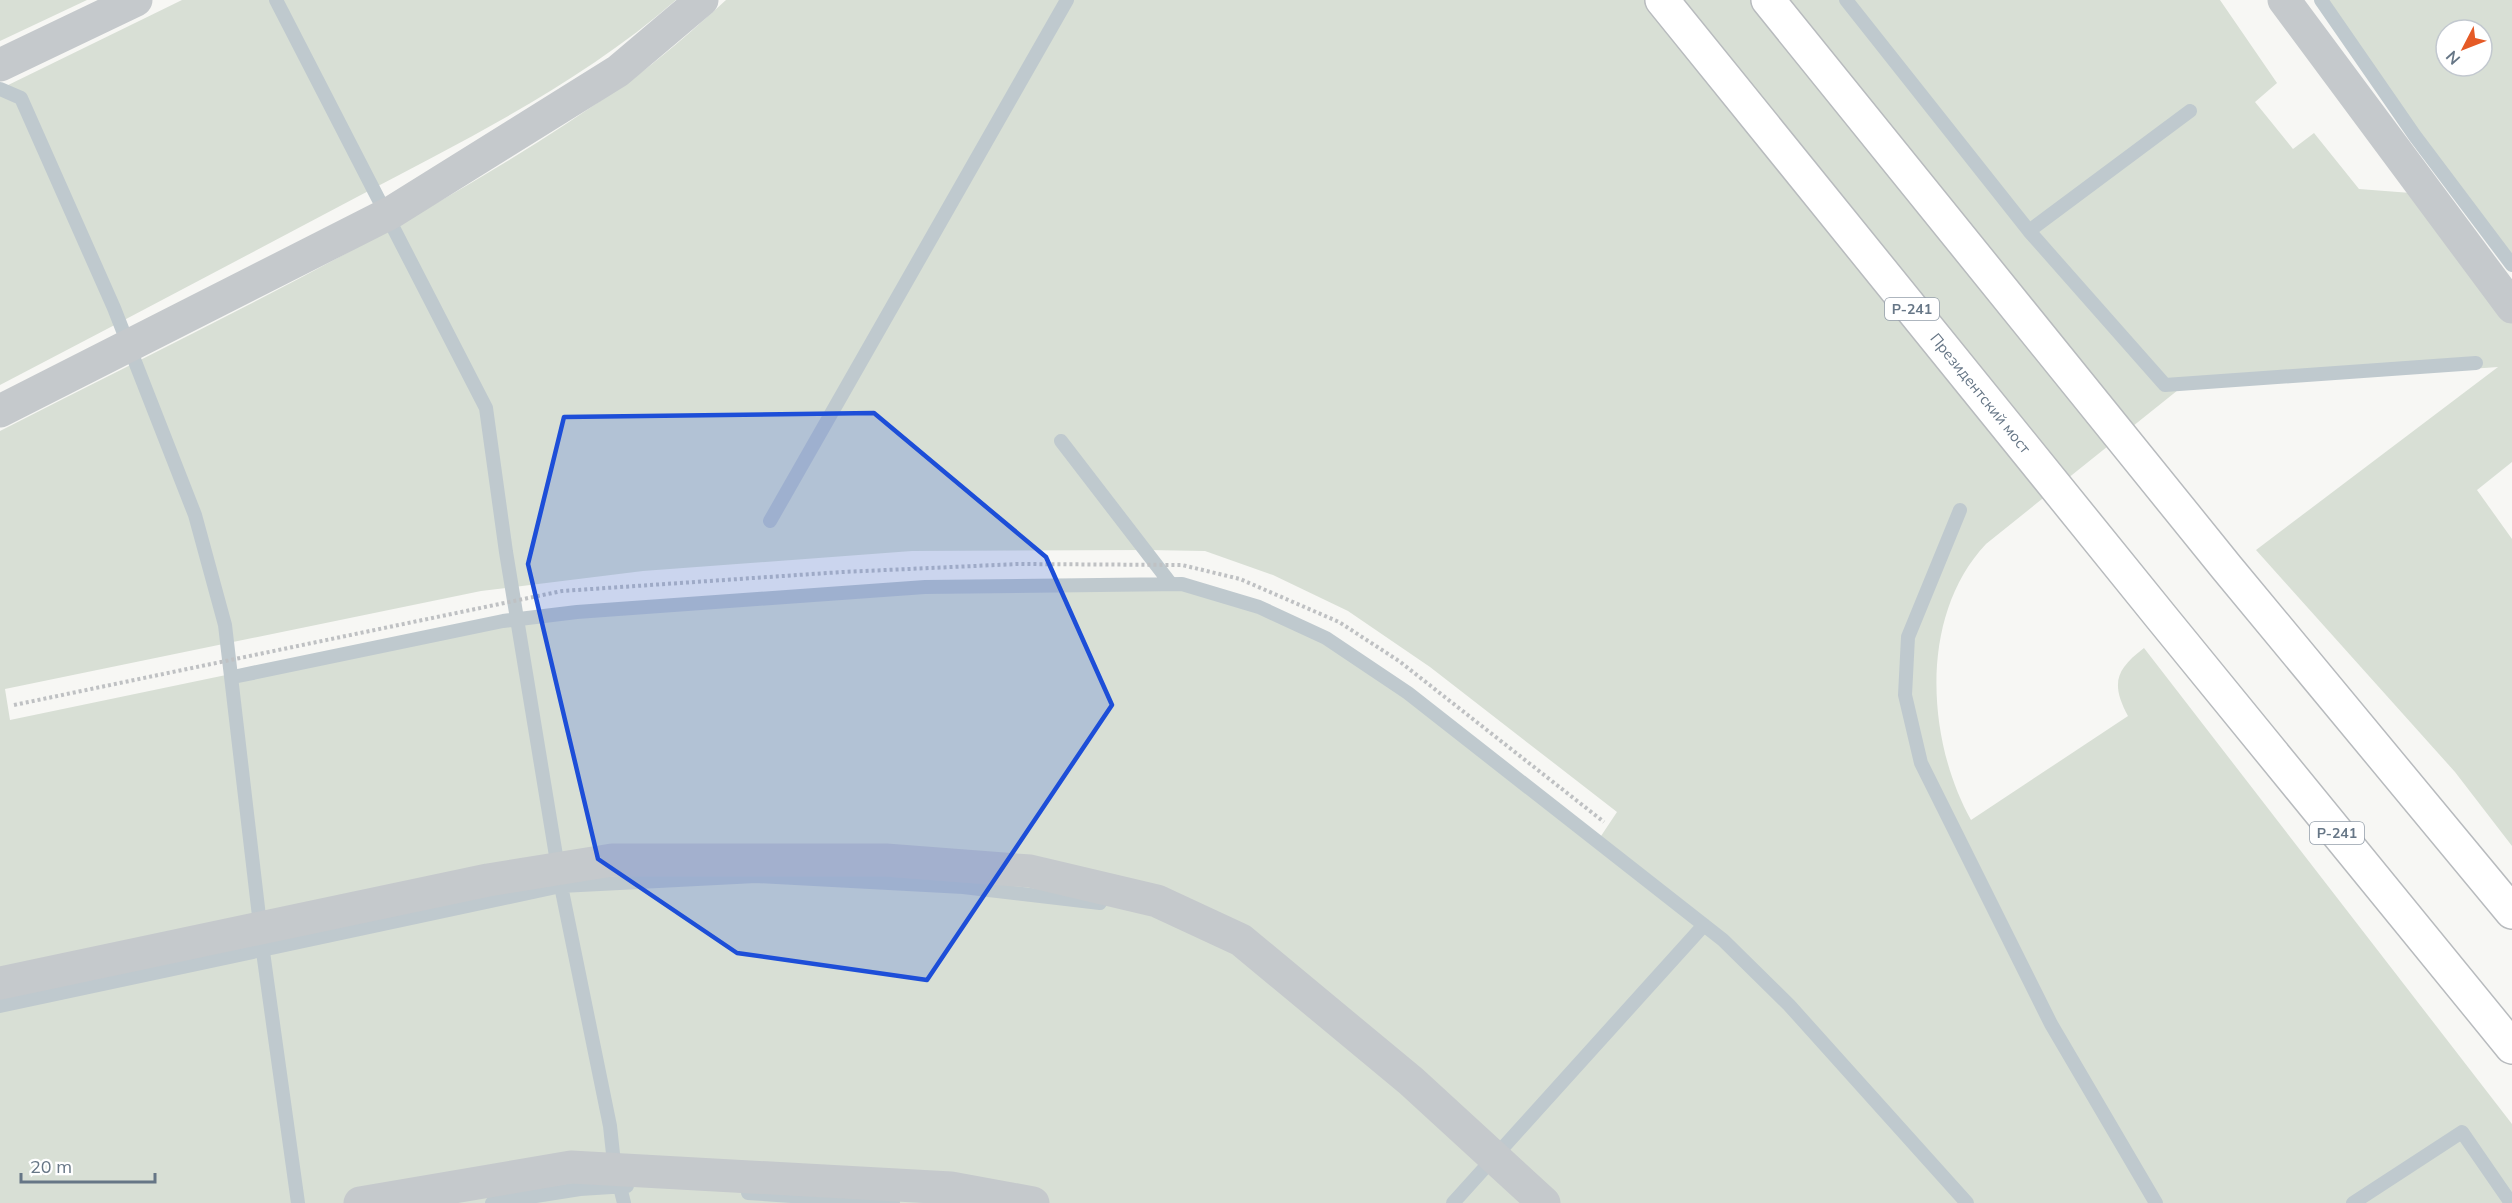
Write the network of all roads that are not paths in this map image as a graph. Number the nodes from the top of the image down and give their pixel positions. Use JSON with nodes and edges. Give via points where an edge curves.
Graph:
{"nodes":[{"id":1,"x":136,"y":0,"type":"edge"},
{"id":2,"x":702,"y":0,"type":"edge"},
{"id":3,"x":1662,"y":0,"type":"edge"},
{"id":4,"x":1768,"y":0,"type":"edge"},
{"id":5,"x":2284,"y":0,"type":"edge"},
{"id":6,"x":0,"y":65,"type":"edge"},
{"id":7,"x":2512,"y":307,"type":"edge"},
{"id":8,"x":0,"y":411,"type":"edge"},
{"id":9,"x":2512,"y":912,"type":"edge"},
{"id":10,"x":0,"y":983,"type":"edge"},
{"id":11,"x":2512,"y":1047,"type":"edge"},
{"id":12,"x":360,"y":1203,"type":"edge"},
{"id":13,"x":1032,"y":1203,"type":"edge"},
{"id":14,"x":1544,"y":1203,"type":"edge"}],
"edges":[{"from":1,"to":6,"type":"lane"},
{"from":2,"to":8,"type":"lane","via":[[618,71],[392,212]]},
{"from":3,"to":11,"type":"highway","name":"Президентский мост","number":"Р-241"},
{"from":4,"to":9,"type":"highway","via":[[2227,568]]},
{"from":5,"to":7,"type":"lane"},
{"from":10,"to":14,"type":"lane","via":[[488,880],[612,860],[886,860],[1030,872],[1157,900],[1241,940],[1411,1081]]},
{"from":12,"to":13,"type":"lane","via":[[571,1167],[951,1188]]}]}
